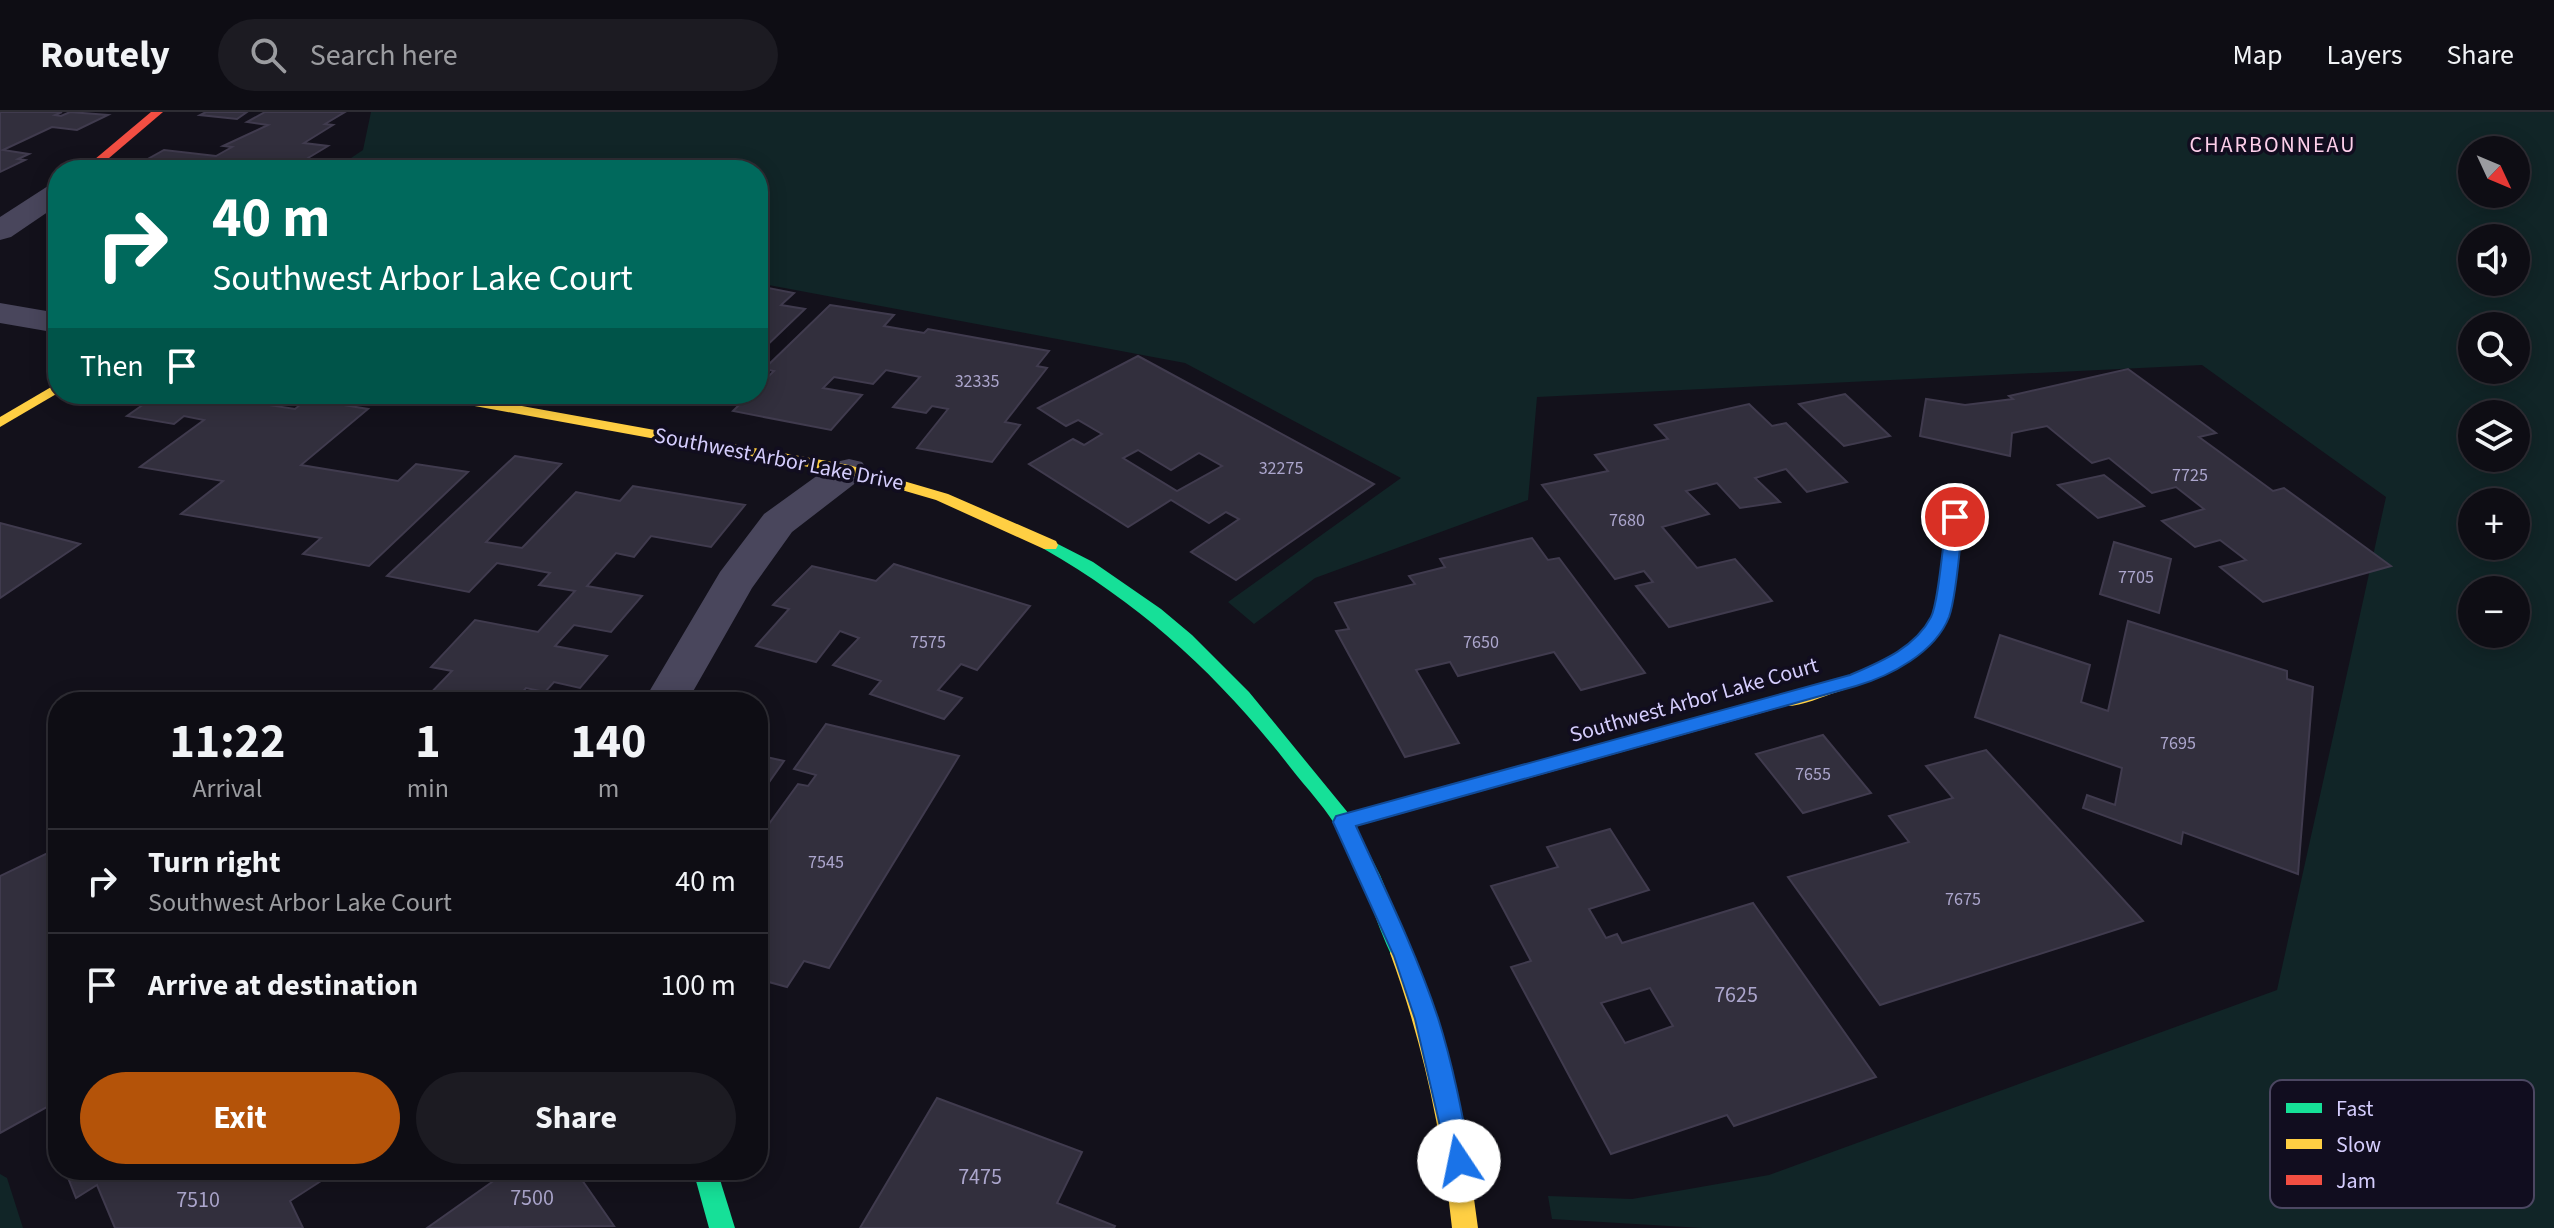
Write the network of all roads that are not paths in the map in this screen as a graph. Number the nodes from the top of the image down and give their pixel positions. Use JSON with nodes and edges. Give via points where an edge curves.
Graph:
{"nodes":[{"id":1,"x":158,"y":112,"type":"edge"},
{"id":2,"x":100,"y":160,"type":"edge"},
{"id":3,"x":48,"y":199,"type":"edge"},
{"id":4,"x":0,"y":231,"type":"edge"},
{"id":5,"x":0,"y":313,"type":"edge"},
{"id":6,"x":48,"y":321,"type":"edge"},
{"id":7,"x":48,"y":393,"type":"edge"},
{"id":8,"x":486,"y":404,"type":"edge"},
{"id":9,"x":0,"y":423,"type":"edge"},
{"id":10,"x":849,"y":470,"type":"junction"},
{"id":11,"x":1955,"y":517,"type":"dead end"},
{"id":12,"x":671,"y":692,"type":"edge"},
{"id":13,"x":1343,"y":822,"type":"junction"},
{"id":14,"x":708,"y":1180,"type":"edge"},
{"id":15,"x":722,"y":1228,"type":"edge"},
{"id":16,"x":1465,"y":1228,"type":"edge"}],
"edges":[{"from":1,"to":2,"type":"street"},
{"from":3,"to":4,"type":"street"},
{"from":5,"to":6,"type":"street"},
{"from":7,"to":9,"type":"street"},
{"from":8,"to":10,"type":"street","name":"Southwest Arbor Lake Drive"},
{"from":10,"to":12,"type":"street","via":[[778,523],[735,582]]},
{"from":10,"to":13,"type":"street","name":"Southwest Arbor Lake Drive","via":[[910,484],[1012,524],[1148,607],[1232,681]]},
{"from":11,"to":13,"type":"street","name":"Southwest Arbor Lake Court","via":[[1940,617],[1921,643],[1893,663],[1856,680]]},
{"from":13,"to":16,"type":"street","name":"Southwest Arbor Lake Drive","via":[[1405,956],[1427,1019],[1459,1161]]},
{"from":14,"to":15,"type":"street"}]}
